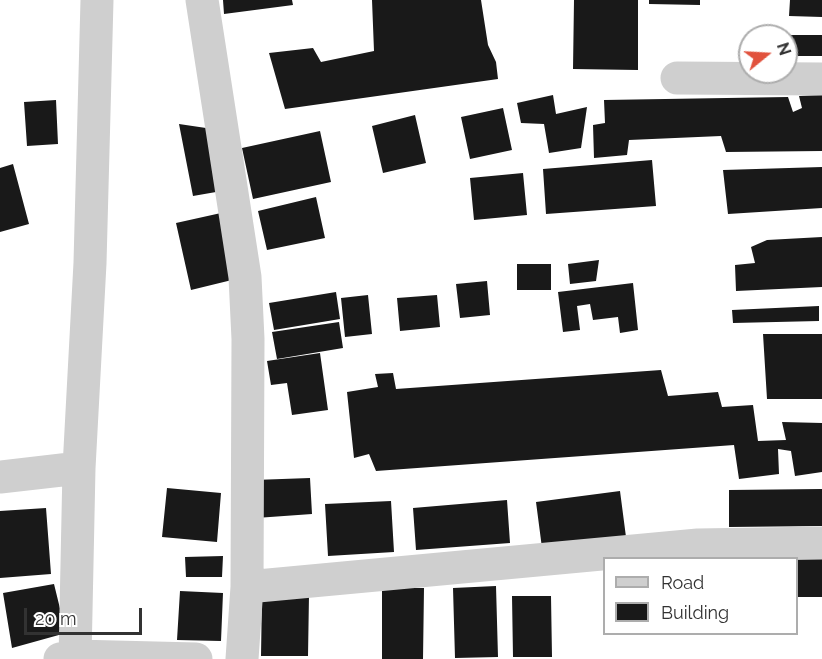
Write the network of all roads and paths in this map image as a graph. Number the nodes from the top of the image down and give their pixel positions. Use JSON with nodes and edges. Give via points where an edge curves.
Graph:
{"nodes":[{"id":1,"x":98,"y":0,"type":"edge"},
{"id":2,"x":202,"y":0,"type":"edge"},
{"id":3,"x":677,"y":78,"type":"dead end"},
{"id":4,"x":822,"y":79,"type":"edge"},
{"id":5,"x":79,"y":468,"type":"junction"},
{"id":6,"x":0,"y":477,"type":"edge"},
{"id":7,"x":822,"y":543,"type":"edge"},
{"id":8,"x":247,"y":587,"type":"junction"},
{"id":9,"x":70,"y":658,"type":"edge"},
{"id":10,"x":196,"y":659,"type":"edge"},
{"id":11,"x":242,"y":659,"type":"edge"}],
"edges":[{"from":1,"to":5,"type":"street"},
{"from":2,"to":8,"type":"street","via":[[245,277]]},
{"from":3,"to":4,"type":"street"},
{"from":5,"to":6,"type":"street"},
{"from":5,"to":9,"type":"street"},
{"from":7,"to":8,"type":"street","via":[[698,545]]},
{"from":8,"to":11,"type":"street"},
{"from":9,"to":10,"type":"street"}]}
